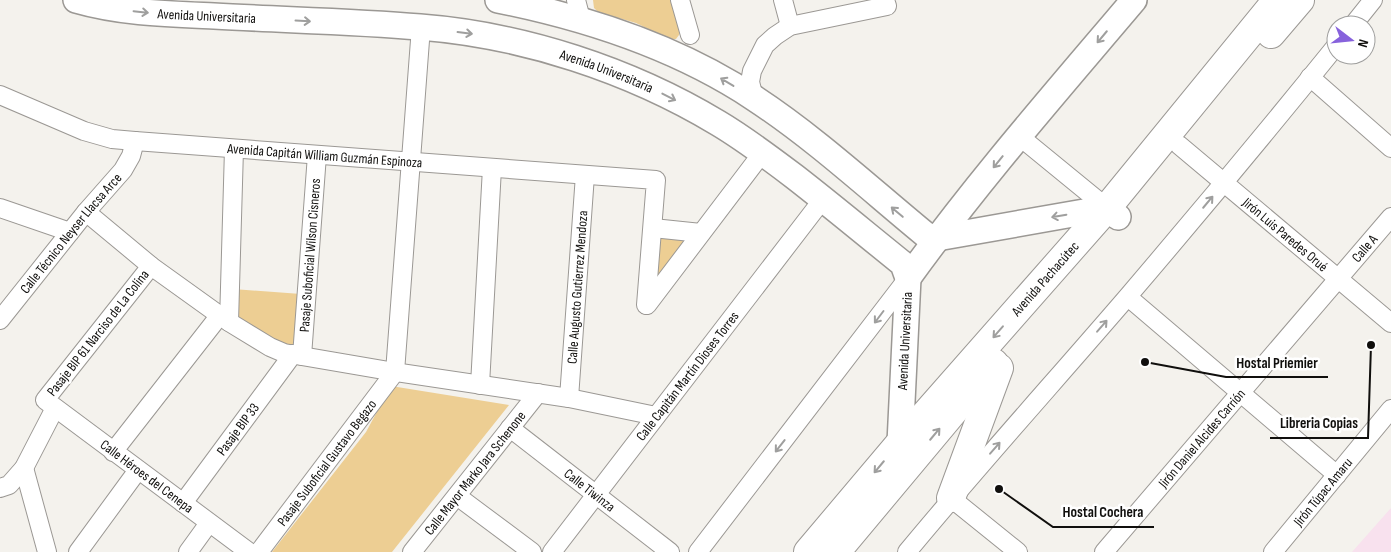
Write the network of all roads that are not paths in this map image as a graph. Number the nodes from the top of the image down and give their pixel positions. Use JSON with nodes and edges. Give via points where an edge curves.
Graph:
{"nodes":[{"id":1,"x":76,"y":0,"type":"edge"},
{"id":2,"x":498,"y":0,"type":"edge"},
{"id":3,"x":680,"y":0,"type":"edge"},
{"id":4,"x":783,"y":0,"type":"edge"},
{"id":5,"x":1134,"y":0,"type":"edge"},
{"id":6,"x":1277,"y":0,"type":"edge"},
{"id":7,"x":1300,"y":0,"type":"edge"},
{"id":8,"x":1373,"y":0,"type":"edge"},
{"id":9,"x":886,"y":3,"type":"edge"},
{"id":10,"x":578,"y":10,"type":"edge"},
{"id":11,"x":1361,"y":15,"type":"edge"},
{"id":12,"x":790,"y":26,"type":"junction"},
{"id":13,"x":421,"y":27,"type":"junction"},
{"id":14,"x":690,"y":35,"type":"dead end"},
{"id":15,"x":1326,"y":58,"type":"edge"},
{"id":16,"x":1310,"y":77,"type":"junction"},
{"id":17,"x":0,"y":95,"type":"edge"},
{"id":18,"x":754,"y":98,"type":"junction"},
{"id":19,"x":1019,"y":136,"type":"junction"},
{"id":20,"x":135,"y":142,"type":"junction"},
{"id":21,"x":1179,"y":145,"type":"junction"},
{"id":22,"x":1391,"y":148,"type":"edge"},
{"id":23,"x":234,"y":149,"type":"junction"},
{"id":24,"x":763,"y":152,"type":"junction"},
{"id":25,"x":316,"y":155,"type":"junction"},
{"id":26,"x":410,"y":162,"type":"junction"},
{"id":27,"x":492,"y":168,"type":"junction"},
{"id":28,"x":585,"y":175,"type":"junction"},
{"id":29,"x":1224,"y":183,"type":"junction"},
{"id":30,"x":823,"y":199,"type":"junction"},
{"id":31,"x":0,"y":208,"type":"edge"},
{"id":32,"x":86,"y":212,"type":"junction"},
{"id":33,"x":1112,"y":212,"type":"junction"},
{"id":34,"x":1391,"y":217,"type":"edge"},
{"id":35,"x":653,"y":228,"type":"junction"},
{"id":36,"x":70,"y":232,"type":"junction"},
{"id":37,"x":701,"y":233,"type":"junction"},
{"id":38,"x":937,"y":238,"type":"junction"},
{"id":39,"x":151,"y":266,"type":"junction"},
{"id":40,"x":908,"y":278,"type":"junction"},
{"id":41,"x":1338,"y":279,"type":"junction"},
{"id":42,"x":1128,"y":297,"type":"junction"},
{"id":43,"x":225,"y":318,"type":"junction"},
{"id":44,"x":0,"y":320,"type":"edge"},
{"id":45,"x":1391,"y":323,"type":"edge"},
{"id":46,"x":1006,"y":349,"type":"junction"},
{"id":47,"x":298,"y":355,"type":"junction"},
{"id":48,"x":395,"y":372,"type":"junction"},
{"id":49,"x":480,"y":385,"type":"junction"},
{"id":50,"x":538,"y":393,"type":"junction"},
{"id":51,"x":1241,"y":393,"type":"junction"},
{"id":52,"x":569,"y":398,"type":"junction"},
{"id":53,"x":50,"y":404,"type":"junction"},
{"id":54,"x":1391,"y":409,"type":"edge"},
{"id":55,"x":656,"y":416,"type":"junction"},
{"id":56,"x":510,"y":428,"type":"junction"},
{"id":57,"x":900,"y":443,"type":"junction"},
{"id":58,"x":113,"y":452,"type":"junction"},
{"id":59,"x":24,"y":468,"type":"junction"},
{"id":60,"x":138,"y":470,"type":"junction"},
{"id":61,"x":1337,"y":475,"type":"junction"},
{"id":62,"x":0,"y":488,"type":"edge"},
{"id":63,"x":596,"y":495,"type":"junction"},
{"id":64,"x":457,"y":496,"type":"junction"},
{"id":65,"x":951,"y":498,"type":"junction"},
{"id":66,"x":183,"y":503,"type":"junction"},
{"id":67,"x":209,"y":523,"type":"junction"},
{"id":68,"x":47,"y":552,"type":"edge"},
{"id":69,"x":78,"y":552,"type":"edge"},
{"id":70,"x":188,"y":552,"type":"edge"},
{"id":71,"x":249,"y":552,"type":"edge"},
{"id":72,"x":259,"y":552,"type":"edge"},
{"id":73,"x":412,"y":552,"type":"edge"},
{"id":74,"x":532,"y":552,"type":"edge"},
{"id":75,"x":552,"y":552,"type":"edge"},
{"id":76,"x":670,"y":552,"type":"edge"},
{"id":77,"x":698,"y":552,"type":"edge"},
{"id":78,"x":808,"y":552,"type":"edge"},
{"id":79,"x":836,"y":552,"type":"edge"},
{"id":80,"x":907,"y":552,"type":"edge"},
{"id":81,"x":1018,"y":552,"type":"edge"},
{"id":82,"x":1104,"y":552,"type":"edge"},
{"id":83,"x":1273,"y":552,"type":"edge"}],
"edges":[{"from":1,"to":13,"type":"street","name":"Avenida Universitaria","one_way":true,"via":[[141,12]]},
{"from":2,"to":10,"type":"street"},
{"from":3,"to":14,"type":"street"},
{"from":4,"to":12,"type":"street"},
{"from":5,"to":19,"type":"street","one_way":true},
{"from":6,"to":33,"type":"main road","name":"Avenida Pachacútec"},
{"from":7,"to":21,"type":"main road","name":"Avenida Pachacútec"},
{"from":8,"to":11,"type":"street"},
{"from":9,"to":12,"type":"street"},
{"from":18,"to":10,"type":"street","one_way":true,"via":[[683,58]]},
{"from":12,"to":18,"type":"street","via":[[765,45],[757,58],[750,82]]},
{"from":13,"to":24,"type":"street","name":"Avenida Universitaria","one_way":true,"via":[[474,34],[579,60],[662,94],[717,122]]},
{"from":13,"to":26,"type":"street"},
{"from":15,"to":16,"type":"street"},
{"from":16,"to":22,"type":"street"},
{"from":16,"to":29,"type":"street"},
{"from":17,"to":20,"type":"street","name":"Avenida Capitán William Guzmán Espinoza","via":[[84,130]]},
{"from":38,"to":18,"type":"street","one_way":true,"via":[[926,235],[799,130]]},
{"from":19,"to":33,"type":"street"},
{"from":19,"to":38,"type":"street","one_way":true},
{"from":20,"to":23,"type":"street","name":"Avenida Capitán William Guzmán Espinoza"},
{"from":20,"to":32,"type":"street","name":"Calle Técnico Neyser Llacsa Arce","via":[[123,170]]},
{"from":21,"to":29,"type":"street","name":"Jirón Luis Paredes Orué"},
{"from":21,"to":33,"type":"main road","name":"Avenida Pachacútec"},
{"from":23,"to":25,"type":"street","name":"Avenida Capitán William Guzmán Espinoza"},
{"from":23,"to":43,"type":"street"},
{"from":24,"to":30,"type":"street","name":"Avenida Universitaria"},
{"from":24,"to":37,"type":"street"},
{"from":25,"to":26,"type":"street","name":"Avenida Capitán William Guzmán Espinoza"},
{"from":25,"to":47,"type":"street","name":"Pasaje Suboficial Wilson Cisneros"},
{"from":26,"to":27,"type":"street","name":"Avenida Capitán William Guzmán Espinoza"},
{"from":26,"to":48,"type":"street"},
{"from":27,"to":28,"type":"street","name":"Avenida Capitán William Guzmán Espinoza"},
{"from":27,"to":49,"type":"street"},
{"from":28,"to":35,"type":"street","name":"Avenida Capitán William Guzmán Espinoza","via":[[656,180]]},
{"from":28,"to":52,"type":"street","name":"Calle Augusto Gutierrez Mendoza"},
{"from":29,"to":41,"type":"street","name":"Jirón Luis Paredes Orué"},
{"from":42,"to":29,"type":"street","one_way":true},
{"from":30,"to":40,"type":"street","name":"Avenida Universitaria","via":[[903,264]]},
{"from":30,"to":55,"type":"street","name":"Calle Capitán Martín Dioses Torres"},
{"from":31,"to":36,"type":"street"},
{"from":32,"to":36,"type":"street","name":"Calle Técnico Neyser Llacsa Arce"},
{"from":32,"to":39,"type":"street"},
{"from":33,"to":38,"type":"street","one_way":true},
{"from":33,"to":46,"type":"main road","name":"Avenida Pachacútec"},
{"from":33,"to":57,"type":"main road","name":"Avenida Pachacútec","one_way":true},
{"from":34,"to":41,"type":"street","name":"Calle A"},
{"from":35,"to":37,"type":"street"},
{"from":35,"to":37,"type":"street","via":[[646,305]]},
{"from":36,"to":44,"type":"street","name":"Calle Técnico Neyser Llacsa Arce"},
{"from":38,"to":40,"type":"street"},
{"from":39,"to":43,"type":"street"},
{"from":39,"to":53,"type":"street","name":"Pasaje BIP 61 Narciso de La Colina"},
{"from":40,"to":57,"type":"street","name":"Avenida Universitaria"},
{"from":40,"to":77,"type":"street","one_way":true},
{"from":41,"to":45,"type":"street","name":"Jirón Luis Paredes Orué"},
{"from":41,"to":51,"type":"street","name":"Jirón Daniel Alcides Carrión"},
{"from":42,"to":51,"type":"street"},
{"from":65,"to":42,"type":"street","one_way":true},
{"from":43,"to":47,"type":"street","via":[[270,347]]},
{"from":43,"to":58,"type":"street"},
{"from":46,"to":65,"type":"main road"},
{"from":79,"to":46,"type":"main road","name":"Avenida Pachacútec","one_way":true},
{"from":47,"to":48,"type":"street"},
{"from":47,"to":66,"type":"street","name":"Pasaje BIP 33"},
{"from":48,"to":49,"type":"street"},
{"from":48,"to":72,"type":"street","name":"Pasaje Suboficial Gustavo Begazo"},
{"from":49,"to":50,"type":"street"},
{"from":50,"to":52,"type":"street"},
{"from":50,"to":56,"type":"street","name":"Calle Mayor Marko Jara Schenone"},
{"from":51,"to":61,"type":"street"},
{"from":51,"to":82,"type":"street","name":"Jirón Daniel Alcides Carrión"},
{"from":52,"to":55,"type":"street"},
{"from":53,"to":58,"type":"street","name":"Calle Héroes del Cenepa"},
{"from":53,"to":59,"type":"street","name":"Pasaje BIP 61 Narciso de La Colina"},
{"from":54,"to":61,"type":"street","name":"Jirón Túpac Amaru"},
{"from":55,"to":63,"type":"street","name":"Calle Capitán Martín Dioses Torres"},
{"from":56,"to":63,"type":"street","name":"Calle Tiwinza"},
{"from":56,"to":64,"type":"street","name":"Calle Mayor Marko Jara Schenone"},
{"from":57,"to":78,"type":"main road","name":"Avenida Pachacútec","one_way":true},
{"from":58,"to":60,"type":"street","name":"Calle Héroes del Cenepa"},
{"from":59,"to":62,"type":"street","name":"Pasaje BIP 61 Narciso de La Colina","via":[[9,485]]},
{"from":59,"to":68,"type":"street"},
{"from":60,"to":66,"type":"street","name":"Calle Héroes del Cenepa"},
{"from":60,"to":69,"type":"street"},
{"from":61,"to":83,"type":"street","name":"Jirón Túpac Amaru"},
{"from":63,"to":75,"type":"street","name":"Calle Capitán Martín Dioses Torres"},
{"from":63,"to":76,"type":"street","name":"Calle Tiwinza"},
{"from":64,"to":73,"type":"street","name":"Calle Mayor Marko Jara Schenone"},
{"from":64,"to":74,"type":"street"},
{"from":65,"to":80,"type":"street"},
{"from":65,"to":81,"type":"street"},
{"from":66,"to":67,"type":"street","name":"Calle Héroes del Cenepa"},
{"from":67,"to":70,"type":"street"},
{"from":67,"to":71,"type":"street","name":"Calle Héroes del Cenepa"}]}
